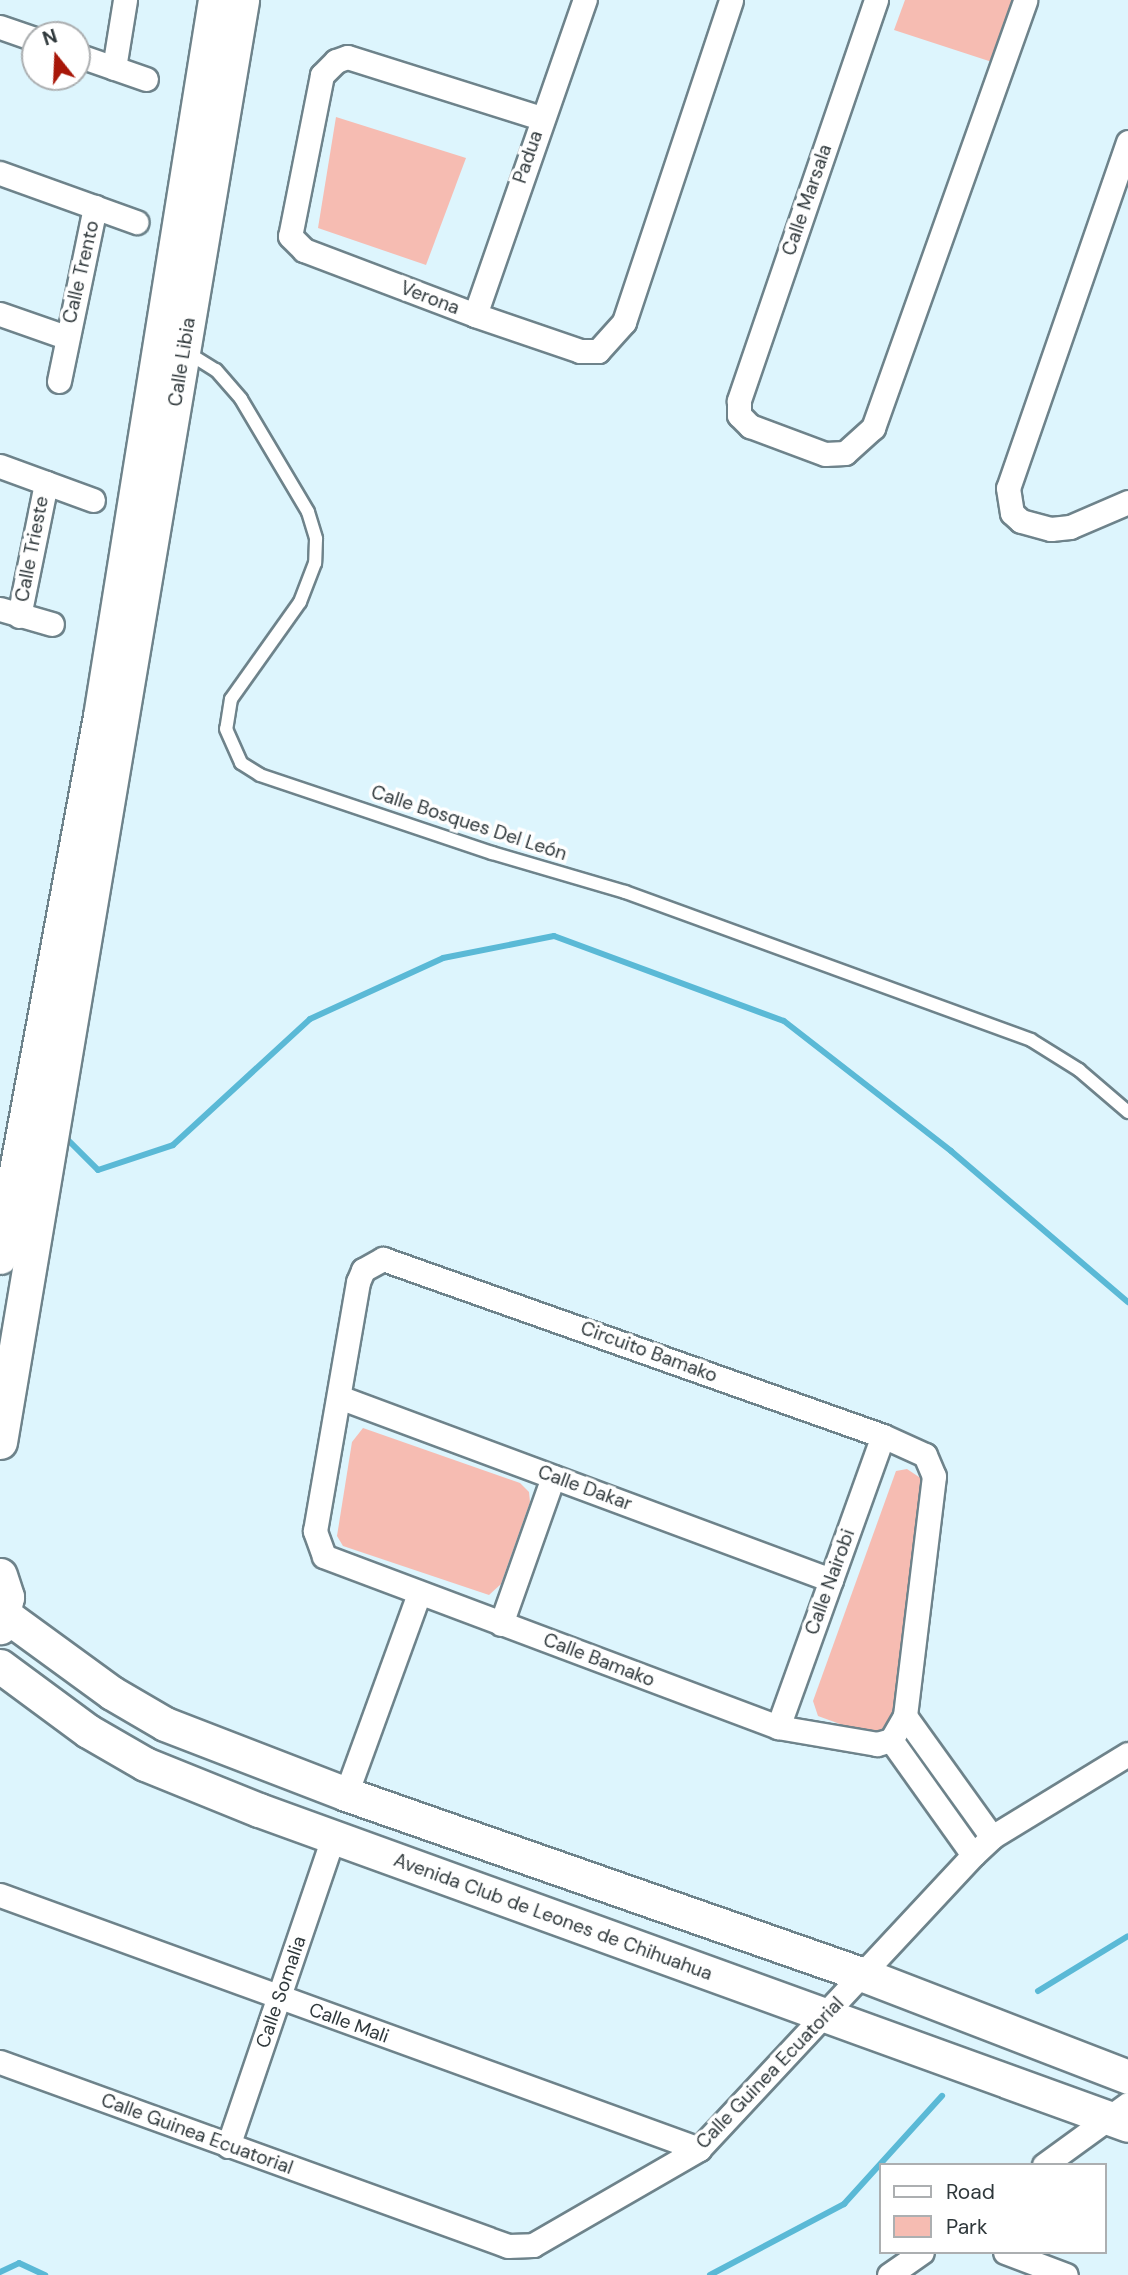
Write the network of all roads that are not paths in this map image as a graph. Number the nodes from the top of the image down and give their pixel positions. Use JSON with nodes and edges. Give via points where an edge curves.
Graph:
{"nodes":[{"id":1,"x":125,"y":0,"type":"edge"},
{"id":2,"x":215,"y":0,"type":"edge"},
{"id":3,"x":242,"y":0,"type":"edge"},
{"id":4,"x":585,"y":0,"type":"edge"},
{"id":5,"x":731,"y":0,"type":"edge"},
{"id":6,"x":876,"y":0,"type":"edge"},
{"id":7,"x":1025,"y":0,"type":"edge"},
{"id":8,"x":0,"y":27,"type":"edge"},
{"id":9,"x":21,"y":34,"type":"edge"},
{"id":10,"x":91,"y":60,"type":"edge"},
{"id":11,"x":114,"y":68,"type":"junction"},
{"id":12,"x":146,"y":79,"type":"dead end"},
{"id":13,"x":541,"y":118,"type":"junction"},
{"id":14,"x":1128,"y":142,"type":"edge"},
{"id":15,"x":0,"y":173,"type":"edge"},
{"id":16,"x":95,"y":207,"type":"junction"},
{"id":17,"x":136,"y":222,"type":"dead end"},
{"id":18,"x":0,"y":313,"type":"edge"},
{"id":19,"x":475,"y":315,"type":"junction"},
{"id":20,"x":66,"y":337,"type":"junction"},
{"id":21,"x":184,"y":351,"type":"junction"},
{"id":22,"x":59,"y":382,"type":"dead end"},
{"id":23,"x":0,"y":466,"type":"edge"},
{"id":24,"x":46,"y":483,"type":"junction"},
{"id":25,"x":93,"y":500,"type":"dead end"},
{"id":26,"x":1128,"y":502,"type":"edge"},
{"id":27,"x":10,"y":612,"type":"edge"},
{"id":28,"x":52,"y":624,"type":"dead end"},
{"id":29,"x":111,"y":720,"type":"junction"},
{"id":30,"x":1128,"y":1112,"type":"edge"},
{"id":31,"x":0,"y":1257,"type":"edge"},
{"id":32,"x":371,"y":1262,"type":"joint"},
{"id":33,"x":340,"y":1397,"type":"junction"},
{"id":34,"x":883,"y":1436,"type":"junction"},
{"id":35,"x":0,"y":1441,"type":"edge"},
{"id":36,"x":553,"y":1476,"type":"junction"},
{"id":37,"x":0,"y":1575,"type":"edge"},
{"id":38,"x":831,"y":1580,"type":"junction"},
{"id":39,"x":419,"y":1593,"type":"junction"},
{"id":40,"x":3,"y":1621,"type":"edge"},
{"id":41,"x":501,"y":1624,"type":"junction"},
{"id":42,"x":0,"y":1666,"type":"edge"},
{"id":43,"x":905,"y":1716,"type":"junction"},
{"id":44,"x":778,"y":1727,"type":"junction"},
{"id":45,"x":891,"y":1740,"type":"junction"},
{"id":46,"x":1128,"y":1754,"type":"edge"},
{"id":47,"x":346,"y":1794,"type":"junction"},
{"id":48,"x":333,"y":1837,"type":"junction"},
{"id":49,"x":992,"y":1838,"type":"junction"},
{"id":50,"x":973,"y":1855,"type":"junction"},
{"id":51,"x":0,"y":1895,"type":"edge"},
{"id":52,"x":864,"y":1975,"type":"junction"},
{"id":53,"x":279,"y":1998,"type":"junction"},
{"id":54,"x":825,"y":2015,"type":"junction"},
{"id":55,"x":0,"y":2062,"type":"edge"},
{"id":56,"x":1128,"y":2077,"type":"edge"},
{"id":57,"x":1122,"y":2116,"type":"edge"},
{"id":58,"x":228,"y":2146,"type":"junction"},
{"id":59,"x":699,"y":2149,"type":"junction"},
{"id":60,"x":1047,"y":2163,"type":"edge"},
{"id":61,"x":919,"y":2254,"type":"edge"},
{"id":62,"x":1010,"y":2254,"type":"edge"},
{"id":63,"x":889,"y":2275,"type":"edge"},
{"id":64,"x":1066,"y":2275,"type":"edge"}],
"edges":[{"from":1,"to":11,"type":"street"},
{"from":2,"to":29,"type":"street","name":"Calle Libia"},
{"from":3,"to":21,"type":"street","name":"Calle Libia"},
{"from":4,"to":13,"type":"street","name":"Padua"},
{"from":5,"to":19,"type":"street","name":"Verona","via":[[624,322],[610,342],[598,351],[580,351]]},
{"from":6,"to":7,"type":"street","name":"Calle Marsala","via":[[739,401],[739,415],[750,426],[825,454],[845,453],[873,428]]},
{"from":8,"to":9,"type":"street"},
{"from":10,"to":11,"type":"street"},
{"from":11,"to":12,"type":"street"},
{"from":13,"to":19,"type":"street","name":"Padua"},
{"from":13,"to":19,"type":"street","name":"Verona","via":[[347,57],[322,75],[288,230],[294,242],[304,250]]},
{"from":14,"to":26,"type":"street","via":[[1008,488],[1012,513],[1021,521],[1051,529],[1070,527]]},
{"from":15,"to":16,"type":"street","name":"Calle Trento"},
{"from":16,"to":17,"type":"street","name":"Calle Trento"},
{"from":16,"to":20,"type":"street","name":"Calle Trento"},
{"from":18,"to":20,"type":"street","name":"Calle Trento"},
{"from":20,"to":22,"type":"street","name":"Calle Trento"},
{"from":21,"to":29,"type":"street","name":"Calle Libia"},
{"from":21,"to":30,"type":"lane","name":"Calle Bosques Del León","via":[[216,369],[241,399],[307,512],[316,539],[316,563],[300,602],[231,699],[226,729],[241,763],[260,775],[479,849],[625,892],[1031,1040],[1079,1070]]},
{"from":23,"to":24,"type":"street","name":"Calle Trieste"},
{"from":24,"to":25,"type":"street","name":"Calle Trieste"},
{"from":24,"to":27,"type":"street","name":"Calle Trieste"},
{"from":27,"to":28,"type":"street","name":"Calle Trieste"},
{"from":29,"to":31,"type":"street"},
{"from":29,"to":35,"type":"street"},
{"from":32,"to":33,"type":"street","name":"Calle Bamako","via":[[358,1282]]},
{"from":32,"to":34,"type":"street","name":"Circuito Bamako","via":[[394,1260]]},
{"from":33,"to":36,"type":"street","name":"Calle Dakar"},
{"from":33,"to":39,"type":"street","name":"Calle Bamako","via":[[315,1531],[318,1549],[332,1560]]},
{"from":34,"to":38,"type":"street","name":"Calle Nairobi"},
{"from":34,"to":43,"type":"street","name":"Circuito Bamako","via":[[925,1455],[934,1476]]},
{"from":36,"to":38,"type":"street","name":"Calle Dakar"},
{"from":36,"to":41,"type":"street"},
{"from":37,"to":40,"type":"street","via":[[7,1597]]},
{"from":38,"to":44,"type":"street","name":"Calle Nairobi"},
{"from":39,"to":41,"type":"street","name":"Calle Bamako"},
{"from":39,"to":47,"type":"street"},
{"from":40,"to":47,"type":"street","via":[[165,1724]]},
{"from":41,"to":44,"type":"street","name":"Calle Bamako"},
{"from":42,"to":48,"type":"street","name":"Avenida Club de Leones de Chihuahua","via":[[88,1731],[145,1764]]},
{"from":43,"to":45,"type":"street"},
{"from":43,"to":49,"type":"street"},
{"from":44,"to":45,"type":"street","name":"Calle Bamako","via":[[877,1744]]},
{"from":45,"to":50,"type":"street"},
{"from":46,"to":49,"type":"street","name":"Calle Guinea Ecuatorial"},
{"from":47,"to":52,"type":"street"},
{"from":48,"to":53,"type":"street","name":"Calle Somalia"},
{"from":48,"to":54,"type":"street","name":"Avenida Club de Leones de Chihuahua"},
{"from":49,"to":50,"type":"street","name":"Calle Guinea Ecuatorial"},
{"from":50,"to":52,"type":"street","name":"Calle Guinea Ecuatorial"},
{"from":51,"to":53,"type":"street","name":"Calle Mali"},
{"from":52,"to":54,"type":"street","name":"Calle Guinea Ecuatorial"},
{"from":52,"to":56,"type":"street"},
{"from":53,"to":58,"type":"street","name":"Calle Somalia"},
{"from":53,"to":59,"type":"street","name":"Calle Mali"},
{"from":54,"to":57,"type":"street","name":"Avenida Club de Leones de Chihuahua"},
{"from":54,"to":59,"type":"street","name":"Calle Guinea Ecuatorial"},
{"from":55,"to":58,"type":"street","name":"Calle Guinea Ecuatorial"},
{"from":57,"to":60,"type":"street"},
{"from":58,"to":59,"type":"street","name":"Calle Guinea Ecuatorial","via":[[520,2246],[547,2239]]},
{"from":61,"to":63,"type":"street"},
{"from":62,"to":64,"type":"street"}]}
